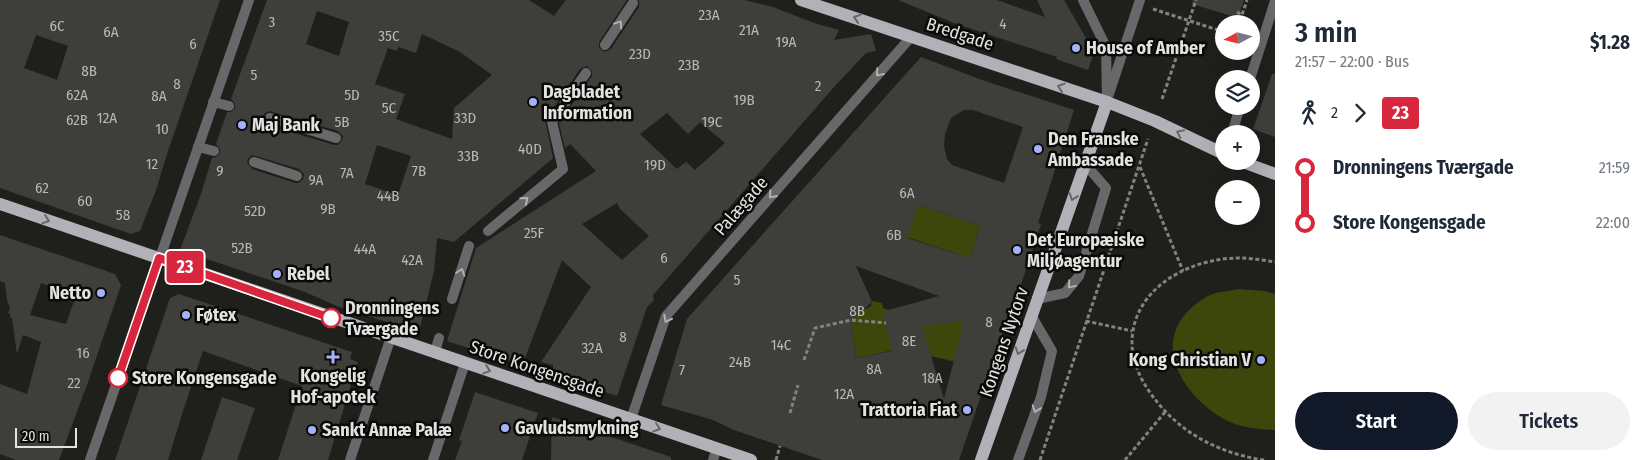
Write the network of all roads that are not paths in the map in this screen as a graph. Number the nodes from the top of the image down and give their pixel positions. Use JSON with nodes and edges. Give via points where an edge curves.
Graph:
{"nodes":[{"id":1,"x":249,"y":0,"type":"edge"},
{"id":2,"x":802,"y":0,"type":"edge"},
{"id":3,"x":1083,"y":0,"type":"edge"},
{"id":4,"x":1275,"y":1,"type":"edge"},
{"id":5,"x":1139,"y":2,"type":"edge"},
{"id":6,"x":633,"y":3,"type":"dead end"},
{"id":7,"x":911,"y":37,"type":"junction"},
{"id":8,"x":605,"y":45,"type":"dead end"},
{"id":9,"x":1253,"y":70,"type":"edge"},
{"id":10,"x":586,"y":73,"type":"dead end"},
{"id":11,"x":213,"y":102,"type":"junction"},
{"id":12,"x":1107,"y":102,"type":"junction"},
{"id":13,"x":229,"y":106,"type":"dead end"},
{"id":14,"x":270,"y":118,"type":"dead end"},
{"id":15,"x":336,"y":138,"type":"dead end"},
{"id":16,"x":198,"y":147,"type":"junction"},
{"id":17,"x":1215,"y":150,"type":"edge"},
{"id":18,"x":214,"y":151,"type":"dead end"},
{"id":19,"x":254,"y":162,"type":"dead end"},
{"id":20,"x":1085,"y":164,"type":"junction"},
{"id":21,"x":1260,"y":168,"type":"edge"},
{"id":22,"x":1275,"y":174,"type":"edge"},
{"id":23,"x":297,"y":176,"type":"dead end"},
{"id":24,"x":0,"y":204,"type":"edge"},
{"id":25,"x":488,"y":231,"type":"dead end"},
{"id":26,"x":469,"y":246,"type":"dead end"},
{"id":27,"x":159,"y":258,"type":"junction"},
{"id":28,"x":452,"y":299,"type":"dead end"},
{"id":29,"x":1037,"y":299,"type":"junction"},
{"id":30,"x":1031,"y":316,"type":"junction"},
{"id":31,"x":391,"y":337,"type":"junction"},
{"id":32,"x":440,"y":338,"type":"dead end"},
{"id":33,"x":435,"y":352,"type":"junction"},
{"id":34,"x":465,"y":363,"type":"junction"},
{"id":35,"x":632,"y":419,"type":"junction"},
{"id":36,"x":715,"y":454,"type":"edge"},
{"id":37,"x":90,"y":460,"type":"edge"},
{"id":38,"x":350,"y":460,"type":"edge"},
{"id":39,"x":433,"y":460,"type":"edge"},
{"id":40,"x":751,"y":460,"type":"edge"},
{"id":41,"x":981,"y":460,"type":"edge"},
{"id":42,"x":1018,"y":460,"type":"edge"}],
"edges":[{"from":1,"to":11,"type":"street"},
{"from":7,"to":2,"type":"main road","name":"Bredgade","one_way":true},
{"from":3,"to":12,"type":"street","via":[[1106,47]]},
{"from":4,"to":9,"type":"street"},
{"from":5,"to":12,"type":"street"},
{"from":8,"to":6,"type":"street","one_way":true},
{"from":12,"to":7,"type":"main road","name":"Bredgade","one_way":true},
{"from":7,"to":35,"type":"street","name":"Palægade","one_way":true,"via":[[666,316]]},
{"from":25,"to":10,"type":"street","one_way":true,"via":[[563,169],[552,122]]},
{"from":11,"to":13,"type":"street"},
{"from":11,"to":16,"type":"street"},
{"from":17,"to":12,"type":"main road","one_way":true},
{"from":12,"to":20,"type":"main road","name":"Kongens Nytorv"},
{"from":14,"to":15,"type":"street"},
{"from":16,"to":18,"type":"street"},
{"from":16,"to":27,"type":"street"},
{"from":19,"to":23,"type":"street"},
{"from":20,"to":29,"type":"main road","name":"Kongens Nytorv","one_way":true},
{"from":20,"to":29,"type":"street","one_way":true,"via":[[1106,188],[1079,276],[1065,293]]},
{"from":21,"to":22,"type":"main road"},
{"from":24,"to":27,"type":"main road","name":"Store Kongensgade","one_way":true},
{"from":28,"to":26,"type":"street","one_way":true},
{"from":27,"to":31,"type":"main road","name":"Store Kongensgade"},
{"from":27,"to":37,"type":"street"},
{"from":29,"to":30,"type":"main road","name":"Kongens Nytorv"},
{"from":30,"to":41,"type":"main road","name":"Kongens Nytorv","one_way":true},
{"from":30,"to":42,"type":"street","one_way":true,"via":[[1052,351],[1041,397]]},
{"from":31,"to":33,"type":"main road","name":"Store Kongensgade"},
{"from":31,"to":38,"type":"street"},
{"from":32,"to":33,"type":"street"},
{"from":33,"to":34,"type":"main road","name":"Store Kongensgade"},
{"from":34,"to":35,"type":"main road","name":"Store Kongensgade","one_way":true},
{"from":34,"to":39,"type":"street"},
{"from":35,"to":36,"type":"main road","name":"Store Kongensgade","one_way":true},
{"from":36,"to":40,"type":"main road","name":"Store Kongensgade"}]}
